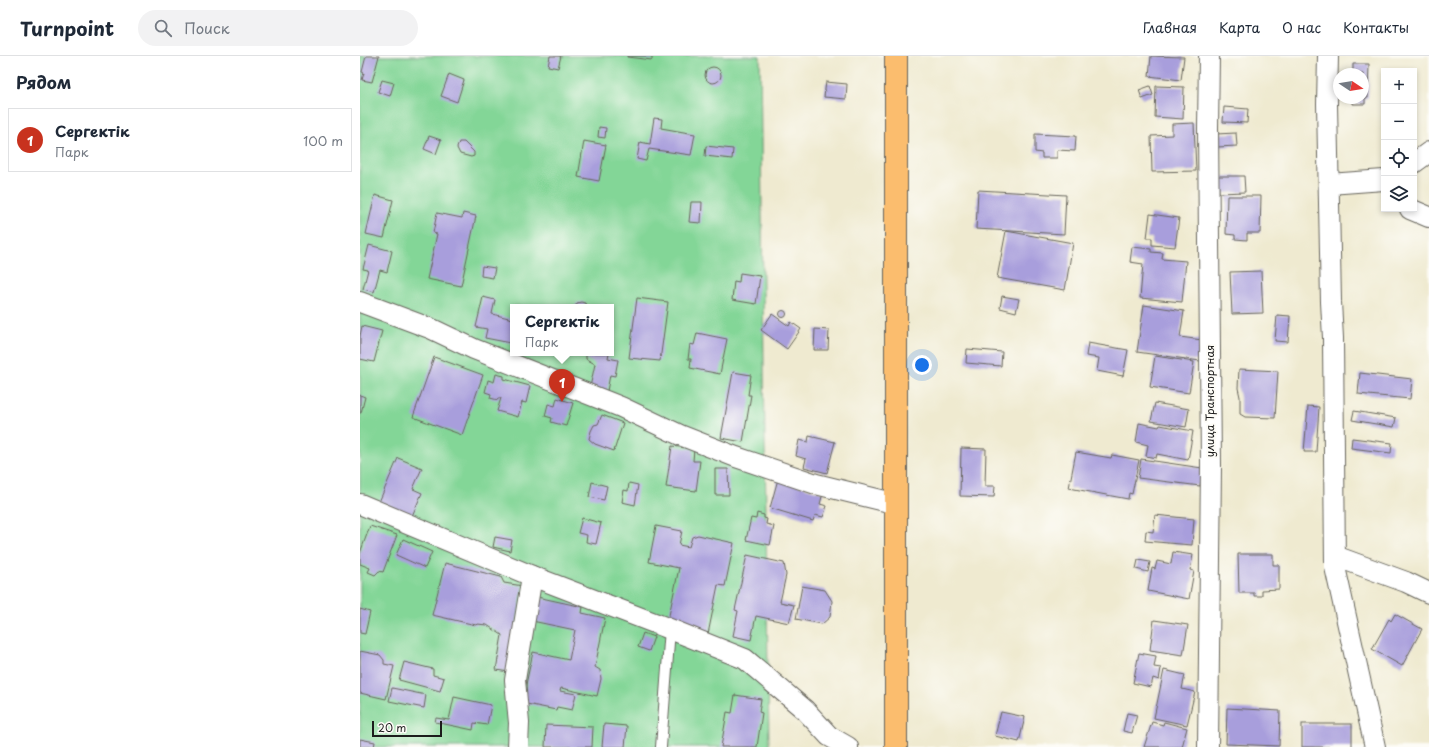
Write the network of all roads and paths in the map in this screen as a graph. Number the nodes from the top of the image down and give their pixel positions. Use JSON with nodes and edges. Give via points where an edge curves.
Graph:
{"nodes":[{"id":1,"x":896,"y":56,"type":"edge"},
{"id":2,"x":1209,"y":56,"type":"edge"},
{"id":3,"x":1328,"y":56,"type":"edge"},
{"id":4,"x":1429,"y":152,"type":"edge"},
{"id":5,"x":1417,"y":161,"type":"edge"},
{"id":6,"x":1381,"y":180,"type":"edge"},
{"id":7,"x":1329,"y":184,"type":"junction"},
{"id":8,"x":1417,"y":212,"type":"edge"},
{"id":9,"x":1429,"y":217,"type":"edge"},
{"id":10,"x":360,"y":302,"type":"edge"},
{"id":11,"x":360,"y":504,"type":"edge"},
{"id":12,"x":897,"y":504,"type":"junction"},
{"id":13,"x":1335,"y":556,"type":"junction"},
{"id":14,"x":532,"y":576,"type":"junction"},
{"id":15,"x":1429,"y":593,"type":"edge"},
{"id":16,"x":670,"y":629,"type":"junction"},
{"id":17,"x":518,"y":747,"type":"edge"},
{"id":18,"x":661,"y":747,"type":"edge"},
{"id":19,"x":848,"y":747,"type":"edge"},
{"id":20,"x":896,"y":747,"type":"edge"},
{"id":21,"x":1208,"y":747,"type":"edge"},
{"id":22,"x":1375,"y":747,"type":"edge"}],
"edges":[{"from":1,"to":12,"type":"main road"},
{"from":2,"to":21,"type":"street","name":"улица Транспортная","via":[[1211,465]]},
{"from":3,"to":7,"type":"street"},
{"from":4,"to":5,"type":"street"},
{"from":6,"to":7,"type":"street"},
{"from":7,"to":13,"type":"street"},
{"from":8,"to":9,"type":"street"},
{"from":10,"to":12,"type":"street","via":[[432,329],[474,349],[621,407],[680,435],[736,457],[816,484]]},
{"from":11,"to":14,"type":"street"},
{"from":12,"to":20,"type":"main road"},
{"from":13,"to":15,"type":"street"},
{"from":13,"to":22,"type":"street"},
{"from":14,"to":16,"type":"street"},
{"from":14,"to":17,"type":"street","via":[[515,680]]},
{"from":16,"to":18,"type":"lane"},
{"from":16,"to":19,"type":"street","via":[[745,659],[805,710],[829,736]]}]}
